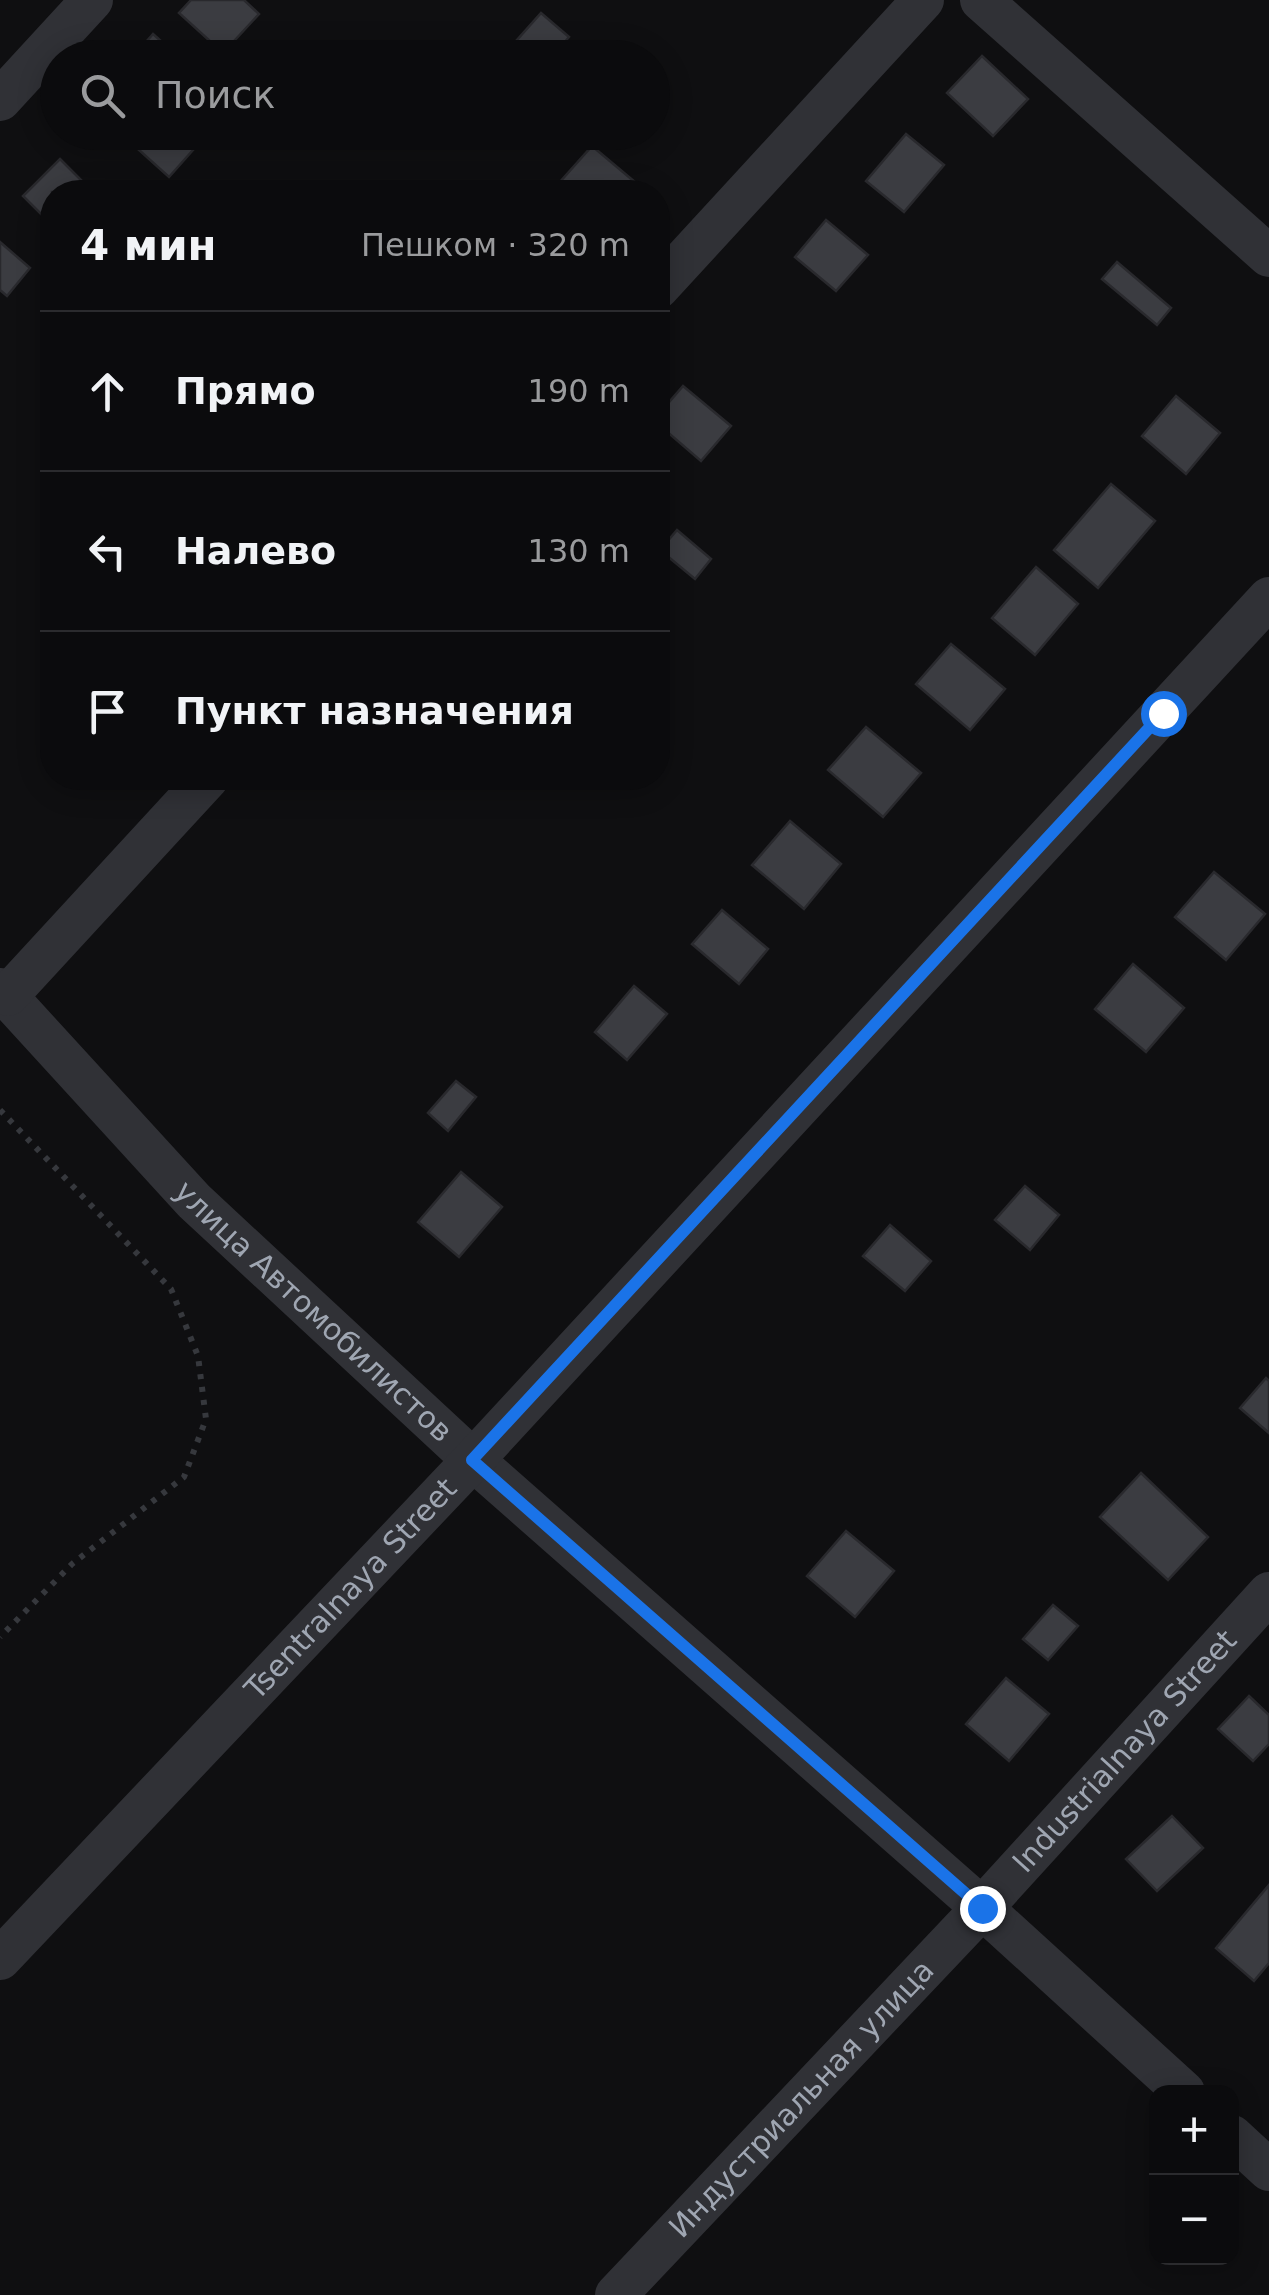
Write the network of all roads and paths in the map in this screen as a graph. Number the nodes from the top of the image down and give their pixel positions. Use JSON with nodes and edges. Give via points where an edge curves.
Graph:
{"nodes":[{"id":1,"x":92,"y":0,"type":"edge"},
{"id":2,"x":923,"y":0,"type":"edge"},
{"id":3,"x":981,"y":0,"type":"edge"},
{"id":4,"x":55,"y":40,"type":"edge"},
{"id":5,"x":40,"y":57,"type":"edge"},
{"id":6,"x":0,"y":100,"type":"edge"},
{"id":7,"x":1269,"y":256,"type":"edge"},
{"id":8,"x":670,"y":275,"type":"edge"},
{"id":9,"x":1269,"y":598,"type":"edge"},
{"id":10,"x":197,"y":790,"type":"edge"},
{"id":11,"x":4,"y":992,"type":"edge"},
{"id":12,"x":0,"y":1110,"type":"edge"},
{"id":13,"x":472,"y":1460,"type":"junction"},
{"id":14,"x":1269,"y":1592,"type":"edge"},
{"id":15,"x":0,"y":1637,"type":"edge"},
{"id":16,"x":984,"y":1906,"type":"junction"},
{"id":17,"x":0,"y":1959,"type":"edge"},
{"id":18,"x":1176,"y":2085,"type":"edge"},
{"id":19,"x":1239,"y":2142,"type":"edge"},
{"id":20,"x":1269,"y":2170,"type":"edge"},
{"id":21,"x":616,"y":2295,"type":"edge"}],
"edges":[{"from":1,"to":4,"type":"street"},
{"from":2,"to":8,"type":"street"},
{"from":3,"to":7,"type":"street"},
{"from":5,"to":6,"type":"street"},
{"from":9,"to":13,"type":"street","name":"Tsentralnaya Street"},
{"from":10,"to":11,"type":"street"},
{"from":11,"to":13,"type":"street","name":"улица Автомобилистов","via":[[194,1201]]},
{"from":12,"to":15,"type":"path","via":[[172,1289],[198,1356],[206,1419],[184,1477],[72,1564]]},
{"from":13,"to":16,"type":"street","name":"улица Автомобилистов"},
{"from":13,"to":17,"type":"street","name":"Tsentralnaya Street"},
{"from":14,"to":16,"type":"street","name":"Industrialnaya Street"},
{"from":16,"to":18,"type":"street","name":"улица Автомобилистов"},
{"from":16,"to":21,"type":"street","name":"Индустриальная улица"},
{"from":19,"to":20,"type":"street"}]}
